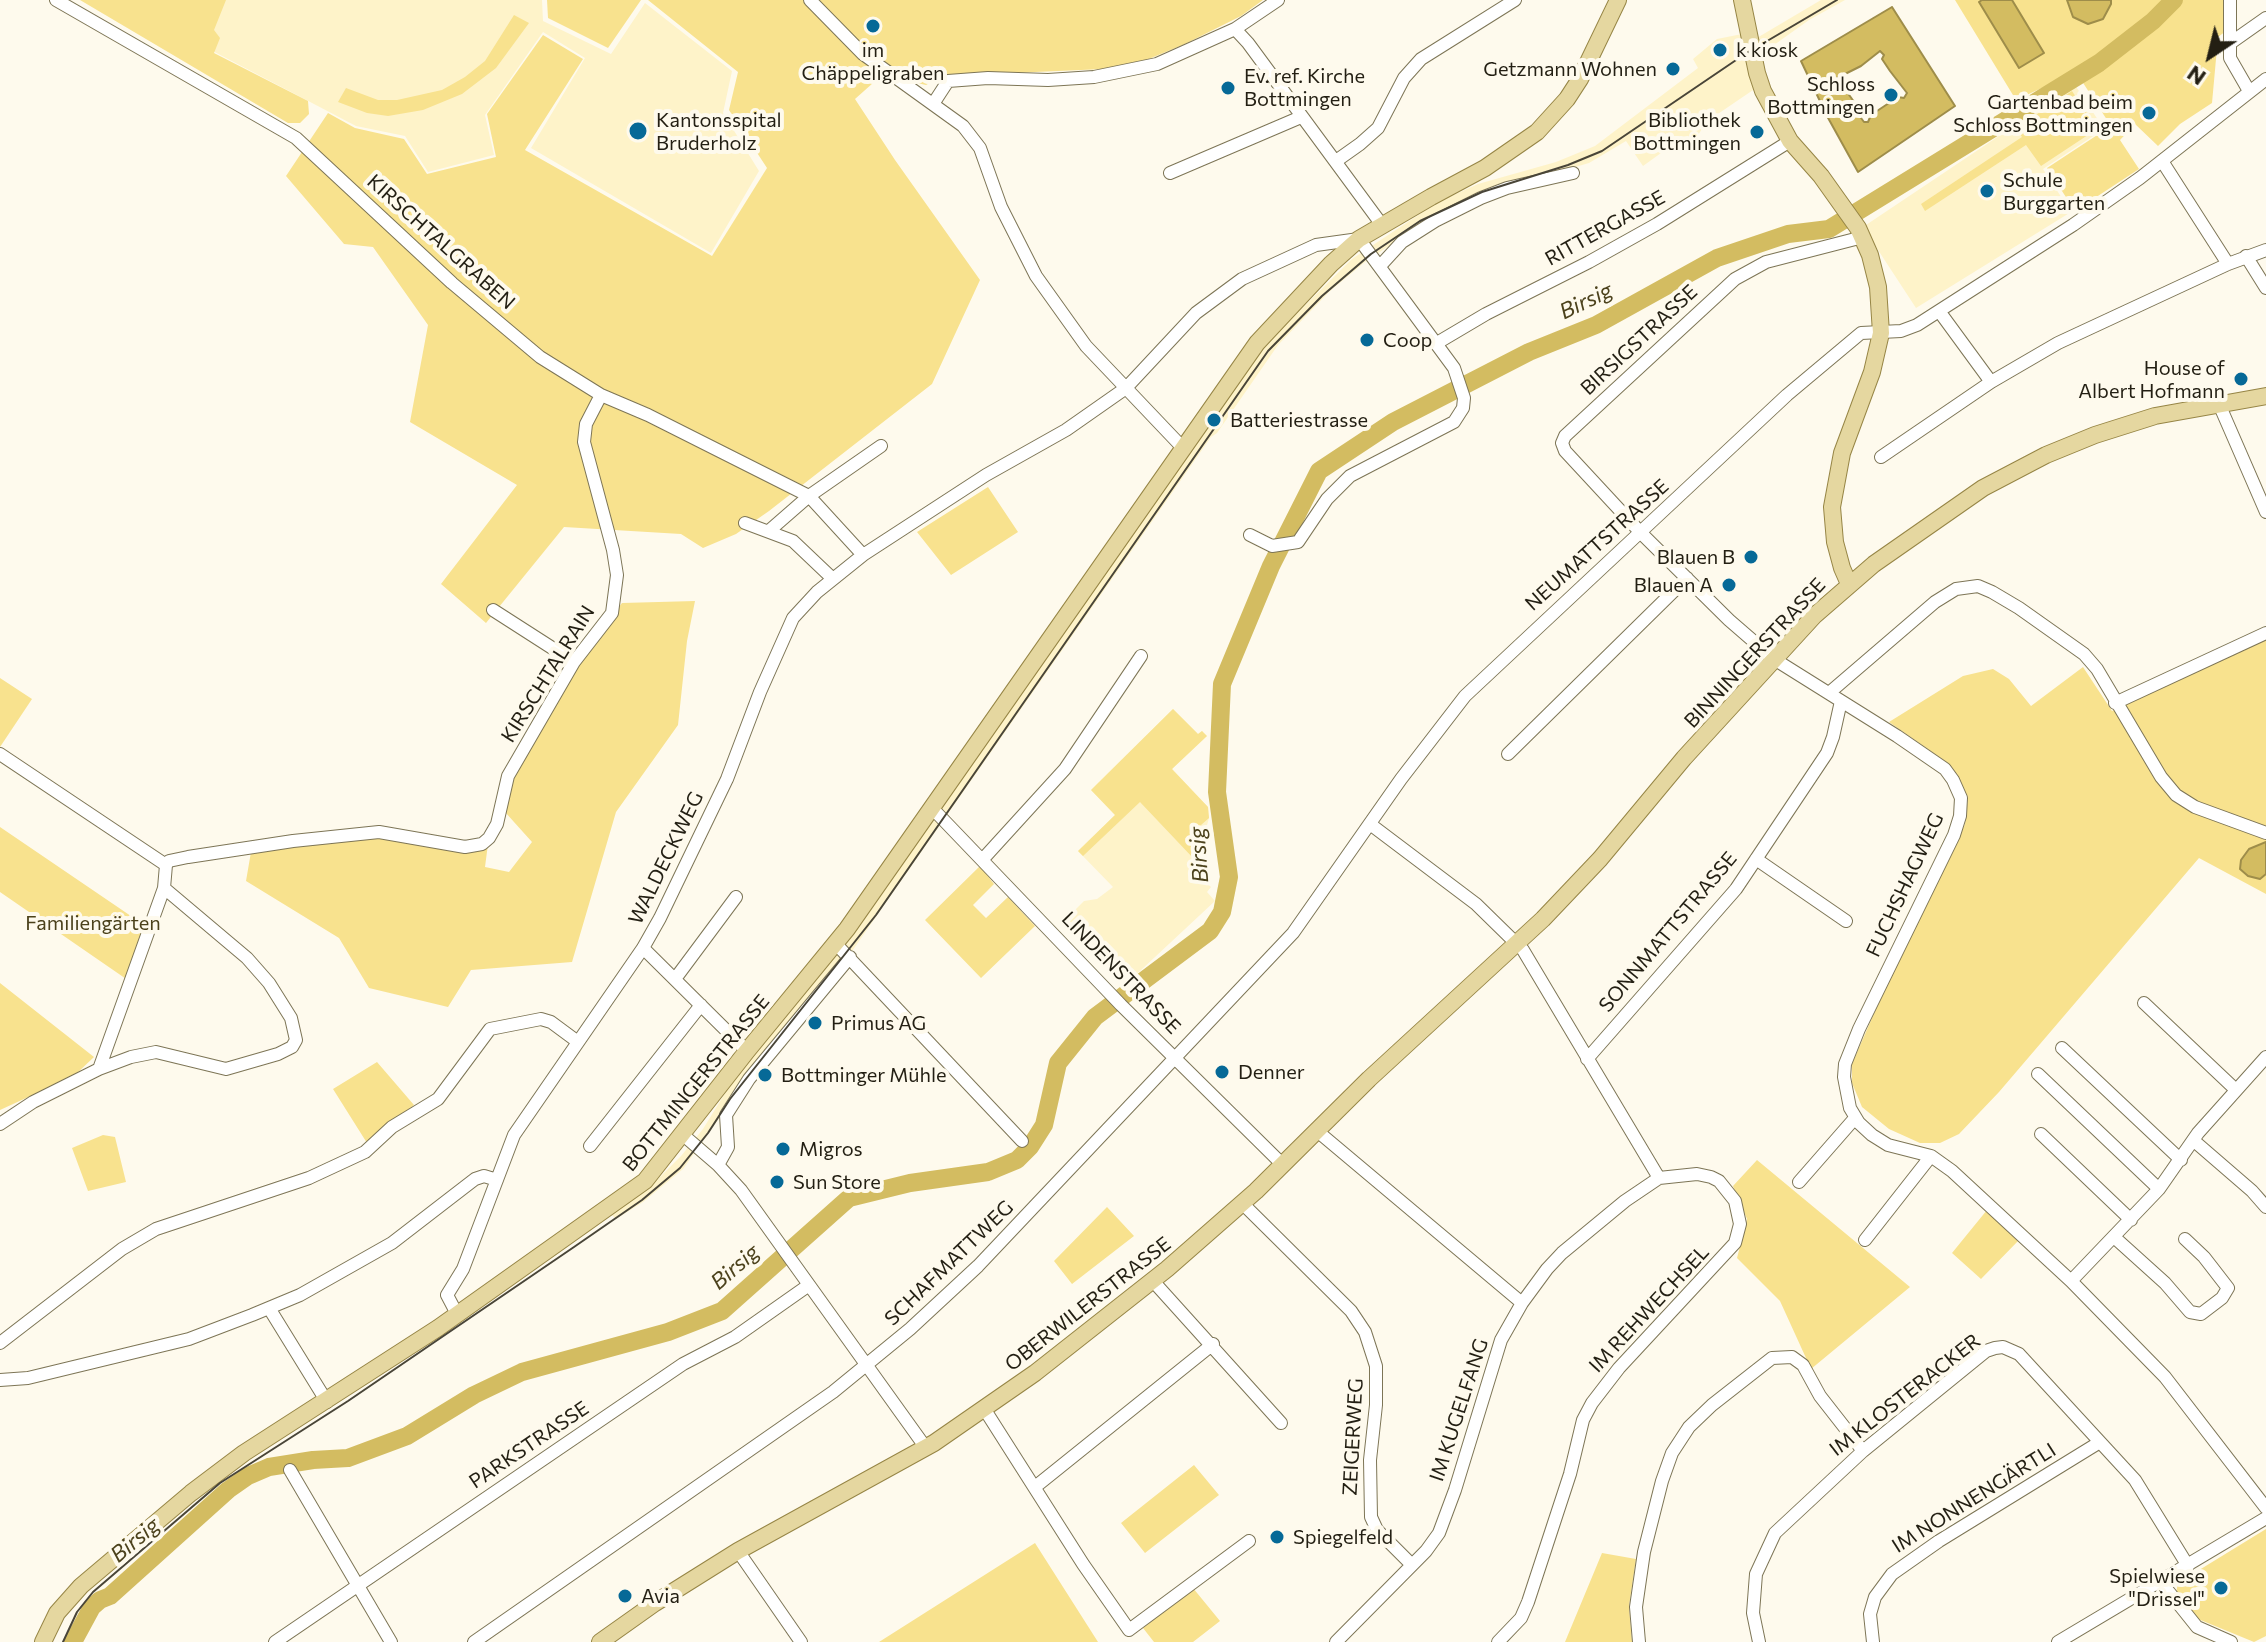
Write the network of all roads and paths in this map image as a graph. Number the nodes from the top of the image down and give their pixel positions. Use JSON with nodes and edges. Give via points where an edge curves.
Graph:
{"nodes":[{"id":1,"x":56,"y":0,"type":"edge"},
{"id":2,"x":810,"y":0,"type":"edge"},
{"id":3,"x":1278,"y":0,"type":"edge"},
{"id":4,"x":1515,"y":0,"type":"edge"},
{"id":5,"x":1618,"y":0,"type":"edge"},
{"id":6,"x":1742,"y":0,"type":"edge"},
{"id":7,"x":2230,"y":0,"type":"edge"},
{"id":8,"x":2266,"y":18,"type":"edge"},
{"id":9,"x":1235,"y":29,"type":"junction"},
{"id":10,"x":2229,"y":44,"type":"junction"},
{"id":11,"x":2266,"y":79,"type":"edge"},
{"id":12,"x":2249,"y":91,"type":"junction"},
{"id":13,"x":933,"y":104,"type":"junction"},
{"id":14,"x":1301,"y":117,"type":"junction"},
{"id":15,"x":1790,"y":141,"type":"junction"},
{"id":16,"x":1336,"y":161,"type":"junction"},
{"id":17,"x":2162,"y":161,"type":"junction"},
{"id":18,"x":1170,"y":173,"type":"dead end"},
{"id":19,"x":1573,"y":173,"type":"dead end"},
{"id":20,"x":1382,"y":225,"type":"junction"},
{"id":21,"x":1860,"y":231,"type":"junction"},
{"id":22,"x":1359,"y":239,"type":"junction"},
{"id":23,"x":2266,"y":250,"type":"edge"},
{"id":24,"x":2246,"y":256,"type":"junction"},
{"id":25,"x":2228,"y":264,"type":"junction"},
{"id":26,"x":1380,"y":266,"type":"junction"},
{"id":27,"x":2266,"y":288,"type":"edge"},
{"id":28,"x":1939,"y":311,"type":"junction"},
{"id":29,"x":1881,"y":333,"type":"junction"},
{"id":30,"x":1437,"y":343,"type":"junction"},
{"id":31,"x":1991,"y":382,"type":"junction"},
{"id":32,"x":1126,"y":388,"type":"junction"},
{"id":33,"x":601,"y":395,"type":"junction"},
{"id":34,"x":2266,"y":396,"type":"edge"},
{"id":35,"x":2219,"y":404,"type":"junction"},
{"id":36,"x":881,"y":446,"type":"dead end"},
{"id":37,"x":1183,"y":448,"type":"junction"},
{"id":38,"x":1881,"y":457,"type":"dead end"},
{"id":39,"x":809,"y":496,"type":"junction"},
{"id":40,"x":2266,"y":512,"type":"edge"},
{"id":41,"x":745,"y":523,"type":"dead end"},
{"id":42,"x":770,"y":530,"type":"junction"},
{"id":43,"x":1641,"y":533,"type":"junction"},
{"id":44,"x":1250,"y":535,"type":"dead end"},
{"id":45,"x":863,"y":555,"type":"junction"},
{"id":46,"x":1687,"y":578,"type":"junction"},
{"id":47,"x":833,"y":579,"type":"junction"},
{"id":48,"x":1849,"y":584,"type":"junction"},
{"id":49,"x":493,"y":610,"type":"dead end"},
{"id":50,"x":2266,"y":633,"type":"edge"},
{"id":51,"x":1141,"y":656,"type":"dead end"},
{"id":52,"x":1774,"y":659,"type":"junction"},
{"id":53,"x":574,"y":662,"type":"junction"},
{"id":54,"x":1829,"y":693,"type":"junction"},
{"id":55,"x":1841,"y":701,"type":"junction"},
{"id":56,"x":2115,"y":703,"type":"junction"},
{"id":57,"x":0,"y":754,"type":"edge"},
{"id":58,"x":1508,"y":754,"type":"dead end"},
{"id":59,"x":932,"y":808,"type":"junction"},
{"id":60,"x":1370,"y":824,"type":"junction"},
{"id":61,"x":2266,"y":833,"type":"edge"},
{"id":62,"x":983,"y":859,"type":"junction"},
{"id":63,"x":1756,"y":859,"type":"junction"},
{"id":64,"x":166,"y":865,"type":"junction"},
{"id":65,"x":164,"y":888,"type":"junction"},
{"id":66,"x":736,"y":897,"type":"dead end"},
{"id":67,"x":1543,"y":919,"type":"joint"},
{"id":68,"x":1846,"y":921,"type":"dead end"},
{"id":69,"x":836,"y":944,"type":"junction"},
{"id":70,"x":1518,"y":944,"type":"junction"},
{"id":71,"x":643,"y":948,"type":"junction"},
{"id":72,"x":850,"y":957,"type":"junction"},
{"id":73,"x":675,"y":979,"type":"junction"},
{"id":74,"x":2144,"y":1003,"type":"dead end"},
{"id":75,"x":701,"y":1005,"type":"junction"},
{"id":76,"x":578,"y":1042,"type":"junction"},
{"id":77,"x":2062,"y":1048,"type":"dead end"},
{"id":78,"x":747,"y":1051,"type":"junction"},
{"id":79,"x":2266,"y":1057,"type":"edge"},
{"id":80,"x":1176,"y":1059,"type":"junction"},
{"id":81,"x":1587,"y":1059,"type":"junction"},
{"id":82,"x":99,"y":1069,"type":"junction"},
{"id":83,"x":2038,"y":1074,"type":"dead end"},
{"id":84,"x":2236,"y":1090,"type":"junction"},
{"id":85,"x":1855,"y":1118,"type":"junction"},
{"id":86,"x":0,"y":1124,"type":"edge"},
{"id":87,"x":1316,"y":1130,"type":"junction"},
{"id":88,"x":682,"y":1134,"type":"junction"},
{"id":89,"x":2041,"y":1134,"type":"dead end"},
{"id":90,"x":2193,"y":1140,"type":"junction"},
{"id":91,"x":1022,"y":1141,"type":"dead end"},
{"id":92,"x":590,"y":1146,"type":"dead end"},
{"id":93,"x":1931,"y":1156,"type":"junction"},
{"id":94,"x":2181,"y":1160,"type":"junction"},
{"id":95,"x":718,"y":1165,"type":"junction"},
{"id":96,"x":1283,"y":1165,"type":"junction"},
{"id":97,"x":1659,"y":1178,"type":"junction"},
{"id":98,"x":497,"y":1180,"type":"junction"},
{"id":99,"x":1719,"y":1181,"type":"joint"},
{"id":100,"x":1799,"y":1182,"type":"dead end"},
{"id":101,"x":2159,"y":1189,"type":"junction"},
{"id":102,"x":1242,"y":1203,"type":"junction"},
{"id":103,"x":2266,"y":1207,"type":"edge"},
{"id":104,"x":2131,"y":1220,"type":"junction"},
{"id":105,"x":2114,"y":1237,"type":"junction"},
{"id":106,"x":2185,"y":1239,"type":"dead end"},
{"id":107,"x":1865,"y":1240,"type":"dead end"},
{"id":108,"x":1153,"y":1281,"type":"junction"},
{"id":109,"x":2071,"y":1281,"type":"junction"},
{"id":110,"x":809,"y":1285,"type":"junction"},
{"id":111,"x":1522,"y":1303,"type":"junction"},
{"id":112,"x":269,"y":1308,"type":"junction"},
{"id":113,"x":457,"y":1314,"type":"junction"},
{"id":114,"x":0,"y":1343,"type":"edge"},
{"id":115,"x":1213,"y":1344,"type":"junction"},
{"id":116,"x":866,"y":1366,"type":"junction"},
{"id":117,"x":0,"y":1380,"type":"edge"},
{"id":118,"x":327,"y":1402,"type":"junction"},
{"id":119,"x":985,"y":1410,"type":"junction"},
{"id":120,"x":1281,"y":1423,"type":"dead end"},
{"id":121,"x":2100,"y":1442,"type":"junction"},
{"id":122,"x":926,"y":1448,"type":"junction"},
{"id":123,"x":1863,"y":1451,"type":"junction"},
{"id":124,"x":290,"y":1470,"type":"dead end"},
{"id":125,"x":1035,"y":1487,"type":"junction"},
{"id":126,"x":2266,"y":1508,"type":"edge"},
{"id":127,"x":2266,"y":1518,"type":"edge"},
{"id":128,"x":1249,"y":1541,"type":"dead end"},
{"id":129,"x":738,"y":1551,"type":"junction"},
{"id":130,"x":1412,"y":1565,"type":"junction"},
{"id":131,"x":2188,"y":1566,"type":"junction"},
{"id":132,"x":2161,"y":1582,"type":"junction"},
{"id":133,"x":358,"y":1586,"type":"junction"},
{"id":134,"x":43,"y":1642,"type":"edge"},
{"id":135,"x":275,"y":1642,"type":"edge"},
{"id":136,"x":391,"y":1642,"type":"edge"},
{"id":137,"x":474,"y":1642,"type":"edge"},
{"id":138,"x":600,"y":1642,"type":"edge"},
{"id":139,"x":801,"y":1642,"type":"edge"},
{"id":140,"x":1336,"y":1642,"type":"edge"},
{"id":141,"x":1498,"y":1642,"type":"edge"},
{"id":142,"x":1639,"y":1642,"type":"edge"},
{"id":143,"x":1759,"y":1642,"type":"edge"},
{"id":144,"x":1873,"y":1642,"type":"edge"},
{"id":145,"x":2058,"y":1642,"type":"edge"},
{"id":146,"x":2231,"y":1642,"type":"edge"}],
"edges":[{"from":1,"to":33,"type":"street","name":"KIRSCHTALGRABEN","via":[[296,138],[509,332]]},
{"from":2,"to":13,"type":"street","via":[[863,54]]},
{"from":3,"to":9,"type":"street"},
{"from":4,"to":16,"type":"street","via":[[1421,59],[1404,78],[1378,128]]},
{"from":5,"to":20,"type":"main road","name":"BOTTMINGERSTRASSE","via":[[1580,79],[1537,132],[1485,168]]},
{"from":6,"to":15,"type":"main road","via":[[1763,91]]},
{"from":7,"to":10,"type":"street"},
{"from":8,"to":10,"type":"street"},
{"from":9,"to":13,"type":"street","via":[[1157,64],[1094,77],[948,81]]},
{"from":9,"to":14,"type":"street"},
{"from":10,"to":12,"type":"street","via":[[2230,58]]},
{"from":11,"to":12,"type":"street","name":"NEUMATTSTRASSE"},
{"from":12,"to":17,"type":"street","name":"NEUMATTSTRASSE"},
{"from":13,"to":32,"type":"street","via":[[963,126],[980,148],[1001,207],[1036,276],[1086,346]]},
{"from":14,"to":16,"type":"street"},
{"from":14,"to":18,"type":"street"},
{"from":15,"to":21,"type":"main road"},
{"from":15,"to":30,"type":"street","name":"RITTERGASSE","via":[[1657,224]]},
{"from":16,"to":20,"type":"street"},
{"from":17,"to":25,"type":"street"},
{"from":17,"to":28,"type":"street","name":"NEUMATTSTRASSE"},
{"from":19,"to":26,"type":"street","via":[[1481,198],[1402,242]]},
{"from":20,"to":22,"type":"main road","name":"BOTTMINGERSTRASSE"},
{"from":21,"to":29,"type":"main road","via":[[1878,287]]},
{"from":21,"to":43,"type":"street","name":"BIRSIGSTRASSE","via":[[1766,262],[1735,279],[1565,436],[1565,451]]},
{"from":22,"to":26,"type":"street"},
{"from":22,"to":32,"type":"street","name":"WALDECKWEG","via":[[1316,245],[1242,279],[1196,313]]},
{"from":22,"to":37,"type":"main road","name":"BOTTMINGERSTRASSE","via":[[1257,343]]},
{"from":23,"to":24,"type":"street"},
{"from":24,"to":25,"type":"street"},
{"from":24,"to":27,"type":"street"},
{"from":25,"to":31,"type":"street","via":[[2058,343]]},
{"from":26,"to":30,"type":"street"},
{"from":28,"to":29,"type":"street","name":"NEUMATTSTRASSE","via":[[1917,325]]},
{"from":28,"to":31,"type":"street"},
{"from":29,"to":43,"type":"street","name":"NEUMATTSTRASSE","via":[[1861,333],[1848,342]]},
{"from":29,"to":48,"type":"main road","via":[[1842,453],[1832,507],[1835,542]]},
{"from":30,"to":44,"type":"street","via":[[1454,368],[1464,398],[1454,422],[1350,476],[1298,542],[1272,546]]},
{"from":31,"to":38,"type":"street"},
{"from":32,"to":37,"type":"street"},
{"from":32,"to":45,"type":"street","name":"WALDECKWEG"},
{"from":33,"to":39,"type":"street","name":"KIRSCHTALGRABEN"},
{"from":33,"to":53,"type":"street","name":"KIRSCHTALRAIN","via":[[586,424],[584,442],[617,575],[612,613]]},
{"from":34,"to":35,"type":"main road","name":"BINNINGERSTRASSE"},
{"from":35,"to":40,"type":"street"},
{"from":35,"to":48,"type":"main road","name":"BINNINGERSTRASSE","via":[[2155,416],[2046,455],[1983,488]]},
{"from":36,"to":39,"type":"street"},
{"from":37,"to":59,"type":"main road","name":"BOTTMINGERSTRASSE"},
{"from":39,"to":42,"type":"street"},
{"from":39,"to":45,"type":"street","name":"KIRSCHTALGRABEN"},
{"from":41,"to":42,"type":"street"},
{"from":42,"to":47,"type":"street","via":[[793,541]]},
{"from":43,"to":46,"type":"street","name":"BIRSIGSTRASSE"},
{"from":43,"to":60,"type":"street","name":"NEUMATTSTRASSE","via":[[1465,696]]},
{"from":45,"to":47,"type":"street","name":"WALDECKWEG"},
{"from":46,"to":52,"type":"street","name":"FUCHSHAGWEG"},
{"from":46,"to":58,"type":"street"},
{"from":47,"to":71,"type":"street","name":"WALDECKWEG","via":[[793,618],[727,779]]},
{"from":48,"to":52,"type":"main road","name":"BINNINGERSTRASSE"},
{"from":49,"to":53,"type":"street"},
{"from":50,"to":56,"type":"street"},
{"from":51,"to":62,"type":"street","via":[[1065,769]]},
{"from":52,"to":54,"type":"street","name":"FUCHSHAGWEG"},
{"from":52,"to":67,"type":"main road","name":"BINNINGERSTRASSE"},
{"from":53,"to":64,"type":"street","name":"KIRSCHTALRAIN","via":[[508,776],[497,824],[482,844],[465,847],[379,832],[293,841]]},
{"from":54,"to":55,"type":"street","name":"FUCHSHAGWEG"},
{"from":54,"to":56,"type":"street","via":[[1935,602],[1956,589],[1978,586],[2084,654]]},
{"from":55,"to":63,"type":"street","name":"SONNMATTSTRASSE","via":[[1827,753]]},
{"from":55,"to":85,"type":"street","name":"FUCHSHAGWEG","via":[[1945,769],[1961,798],[1954,835],[1845,1064],[1846,1098]]},
{"from":56,"to":61,"type":"street","via":[[2176,795]]},
{"from":57,"to":64,"type":"street"},
{"from":59,"to":62,"type":"street","name":"LINDENSTRASSE"},
{"from":59,"to":69,"type":"main road","name":"BOTTMINGERSTRASSE"},
{"from":60,"to":70,"type":"street","via":[[1476,904]]},
{"from":60,"to":80,"type":"street","name":"SCHAFMATTWEG","via":[[1304,919]]},
{"from":62,"to":80,"type":"street","name":"LINDENSTRASSE"},
{"from":63,"to":68,"type":"street"},
{"from":63,"to":81,"type":"street","name":"SONNMATTSTRASSE","via":[[1724,904]]},
{"from":64,"to":65,"type":"street"},
{"from":65,"to":82,"type":"street"},
{"from":65,"to":82,"type":"street","via":[[269,983],[291,1018],[296,1040],[278,1054],[226,1069],[156,1052]]},
{"from":66,"to":73,"type":"street"},
{"from":67,"to":70,"type":"main road","name":"OBERWILERSTRASSE"},
{"from":69,"to":72,"type":"street"},
{"from":69,"to":78,"type":"main road","name":"BOTTMINGERSTRASSE"},
{"from":70,"to":81,"type":"street"},
{"from":70,"to":87,"type":"main road","name":"OBERWILERSTRASSE"},
{"from":71,"to":73,"type":"street"},
{"from":71,"to":76,"type":"street","name":"WALDECKWEG"},
{"from":72,"to":91,"type":"street"},
{"from":72,"to":95,"type":"street","name":"BOTTMINGERSTRASSE","via":[[749,1079],[726,1115],[728,1147]]},
{"from":73,"to":75,"type":"street"},
{"from":74,"to":84,"type":"street"},
{"from":75,"to":78,"type":"street"},
{"from":75,"to":92,"type":"street"},
{"from":76,"to":98,"type":"street","name":"WALDECKWEG","via":[[514,1135]]},
{"from":76,"to":114,"type":"street","via":[[541,1019],[490,1029],[438,1099],[392,1127],[365,1152],[309,1178],[156,1229]]},
{"from":77,"to":94,"type":"street"},
{"from":78,"to":88,"type":"main road","name":"BOTTMINGERSTRASSE"},
{"from":79,"to":84,"type":"street"},
{"from":80,"to":96,"type":"street","name":"LINDENSTRASSE"},
{"from":80,"to":116,"type":"street","name":"SCHAFMATTWEG","via":[[978,1266]]},
{"from":81,"to":97,"type":"street"},
{"from":82,"to":86,"type":"street"},
{"from":83,"to":101,"type":"street"},
{"from":84,"to":90,"type":"street"},
{"from":85,"to":93,"type":"street","via":[[1888,1145]]},
{"from":85,"to":100,"type":"street"},
{"from":87,"to":96,"type":"main road","name":"OBERWILERSTRASSE"},
{"from":87,"to":111,"type":"street"},
{"from":88,"to":95,"type":"street"},
{"from":88,"to":113,"type":"main road","name":"BOTTMINGERSTRASSE","via":[[634,1191]]},
{"from":89,"to":104,"type":"street"},
{"from":90,"to":94,"type":"street"},
{"from":90,"to":103,"type":"street"},
{"from":93,"to":107,"type":"street"},
{"from":93,"to":109,"type":"street"},
{"from":94,"to":101,"type":"street"},
{"from":95,"to":110,"type":"street"},
{"from":96,"to":102,"type":"main road","name":"OBERWILERSTRASSE"},
{"from":97,"to":99,"type":"street","name":"IM KUGELFANG","via":[[1697,1174]]},
{"from":97,"to":111,"type":"street","name":"IM KUGELFANG","via":[[1562,1253]]},
{"from":98,"to":112,"type":"street","via":[[475,1179],[392,1243]]},
{"from":98,"to":113,"type":"street","name":"WALDECKWEG","via":[[463,1269],[447,1295]]},
{"from":99,"to":141,"type":"street","name":"IM REHWECHSEL","via":[[1740,1216],[1735,1243],[1592,1403],[1528,1602]]},
{"from":101,"to":104,"type":"street"},
{"from":102,"to":108,"type":"main road","name":"OBERWILERSTRASSE"},
{"from":102,"to":130,"type":"street","name":"ZEIGERWEG","via":[[1352,1312],[1365,1332],[1376,1366],[1371,1517]]},
{"from":104,"to":105,"type":"street"},
{"from":105,"to":106,"type":"street","via":[[2190,1312],[2201,1314],[2228,1288]]},
{"from":105,"to":109,"type":"street"},
{"from":108,"to":115,"type":"street"},
{"from":108,"to":119,"type":"main road","name":"OBERWILERSTRASSE"},
{"from":109,"to":126,"type":"street","via":[[2165,1377]]},
{"from":110,"to":116,"type":"street"},
{"from":110,"to":133,"type":"street","name":"PARKSTRASSE","via":[[735,1337],[683,1364]]},
{"from":111,"to":130,"type":"street","name":"IM KUGELFANG","via":[[1501,1340],[1447,1515]]},
{"from":112,"to":117,"type":"street","via":[[189,1339]]},
{"from":112,"to":118,"type":"street"},
{"from":113,"to":118,"type":"main road","name":"BOTTMINGERSTRASSE"},
{"from":115,"to":120,"type":"street"},
{"from":115,"to":125,"type":"street"},
{"from":116,"to":122,"type":"street"},
{"from":116,"to":137,"type":"street","name":"SCHAFMATTWEG"},
{"from":118,"to":134,"type":"main road","name":"BOTTMINGERSTRASSE","via":[[244,1453],[110,1560],[70,1597]]},
{"from":119,"to":122,"type":"main road","name":"OBERWILERSTRASSE"},
{"from":119,"to":125,"type":"street"},
{"from":121,"to":123,"type":"street","name":"IM KLOSTERACKER","via":[[2019,1354],[2003,1347],[1986,1351]]},
{"from":121,"to":131,"type":"street","name":"IM KLOSTERACKER","via":[[2144,1492]]},
{"from":121,"to":144,"type":"street","name":"IM NONNENGÄRTLI","via":[[1892,1574],[1870,1614]]},
{"from":122,"to":129,"type":"main road","name":"OBERWILERSTRASSE"},
{"from":123,"to":142,"type":"street","via":[[1792,1357],[1772,1358],[1712,1405],[1689,1427],[1662,1481],[1636,1607]]},
{"from":123,"to":143,"type":"street","name":"IM KLOSTERACKER","via":[[1770,1542],[1753,1596]]},
{"from":124,"to":133,"type":"street"},
{"from":125,"to":128,"type":"street","via":[[1129,1630]]},
{"from":127,"to":131,"type":"street"},
{"from":129,"to":138,"type":"main road","name":"OBERWILERSTRASSE"},
{"from":129,"to":139,"type":"street"},
{"from":130,"to":140,"type":"street","name":"IM KUGELFANG"},
{"from":131,"to":132,"type":"street"},
{"from":132,"to":145,"type":"street"},
{"from":132,"to":146,"type":"street","via":[[2197,1627]]},
{"from":133,"to":135,"type":"street","name":"PARKSTRASSE"},
{"from":133,"to":136,"type":"street"}]}
